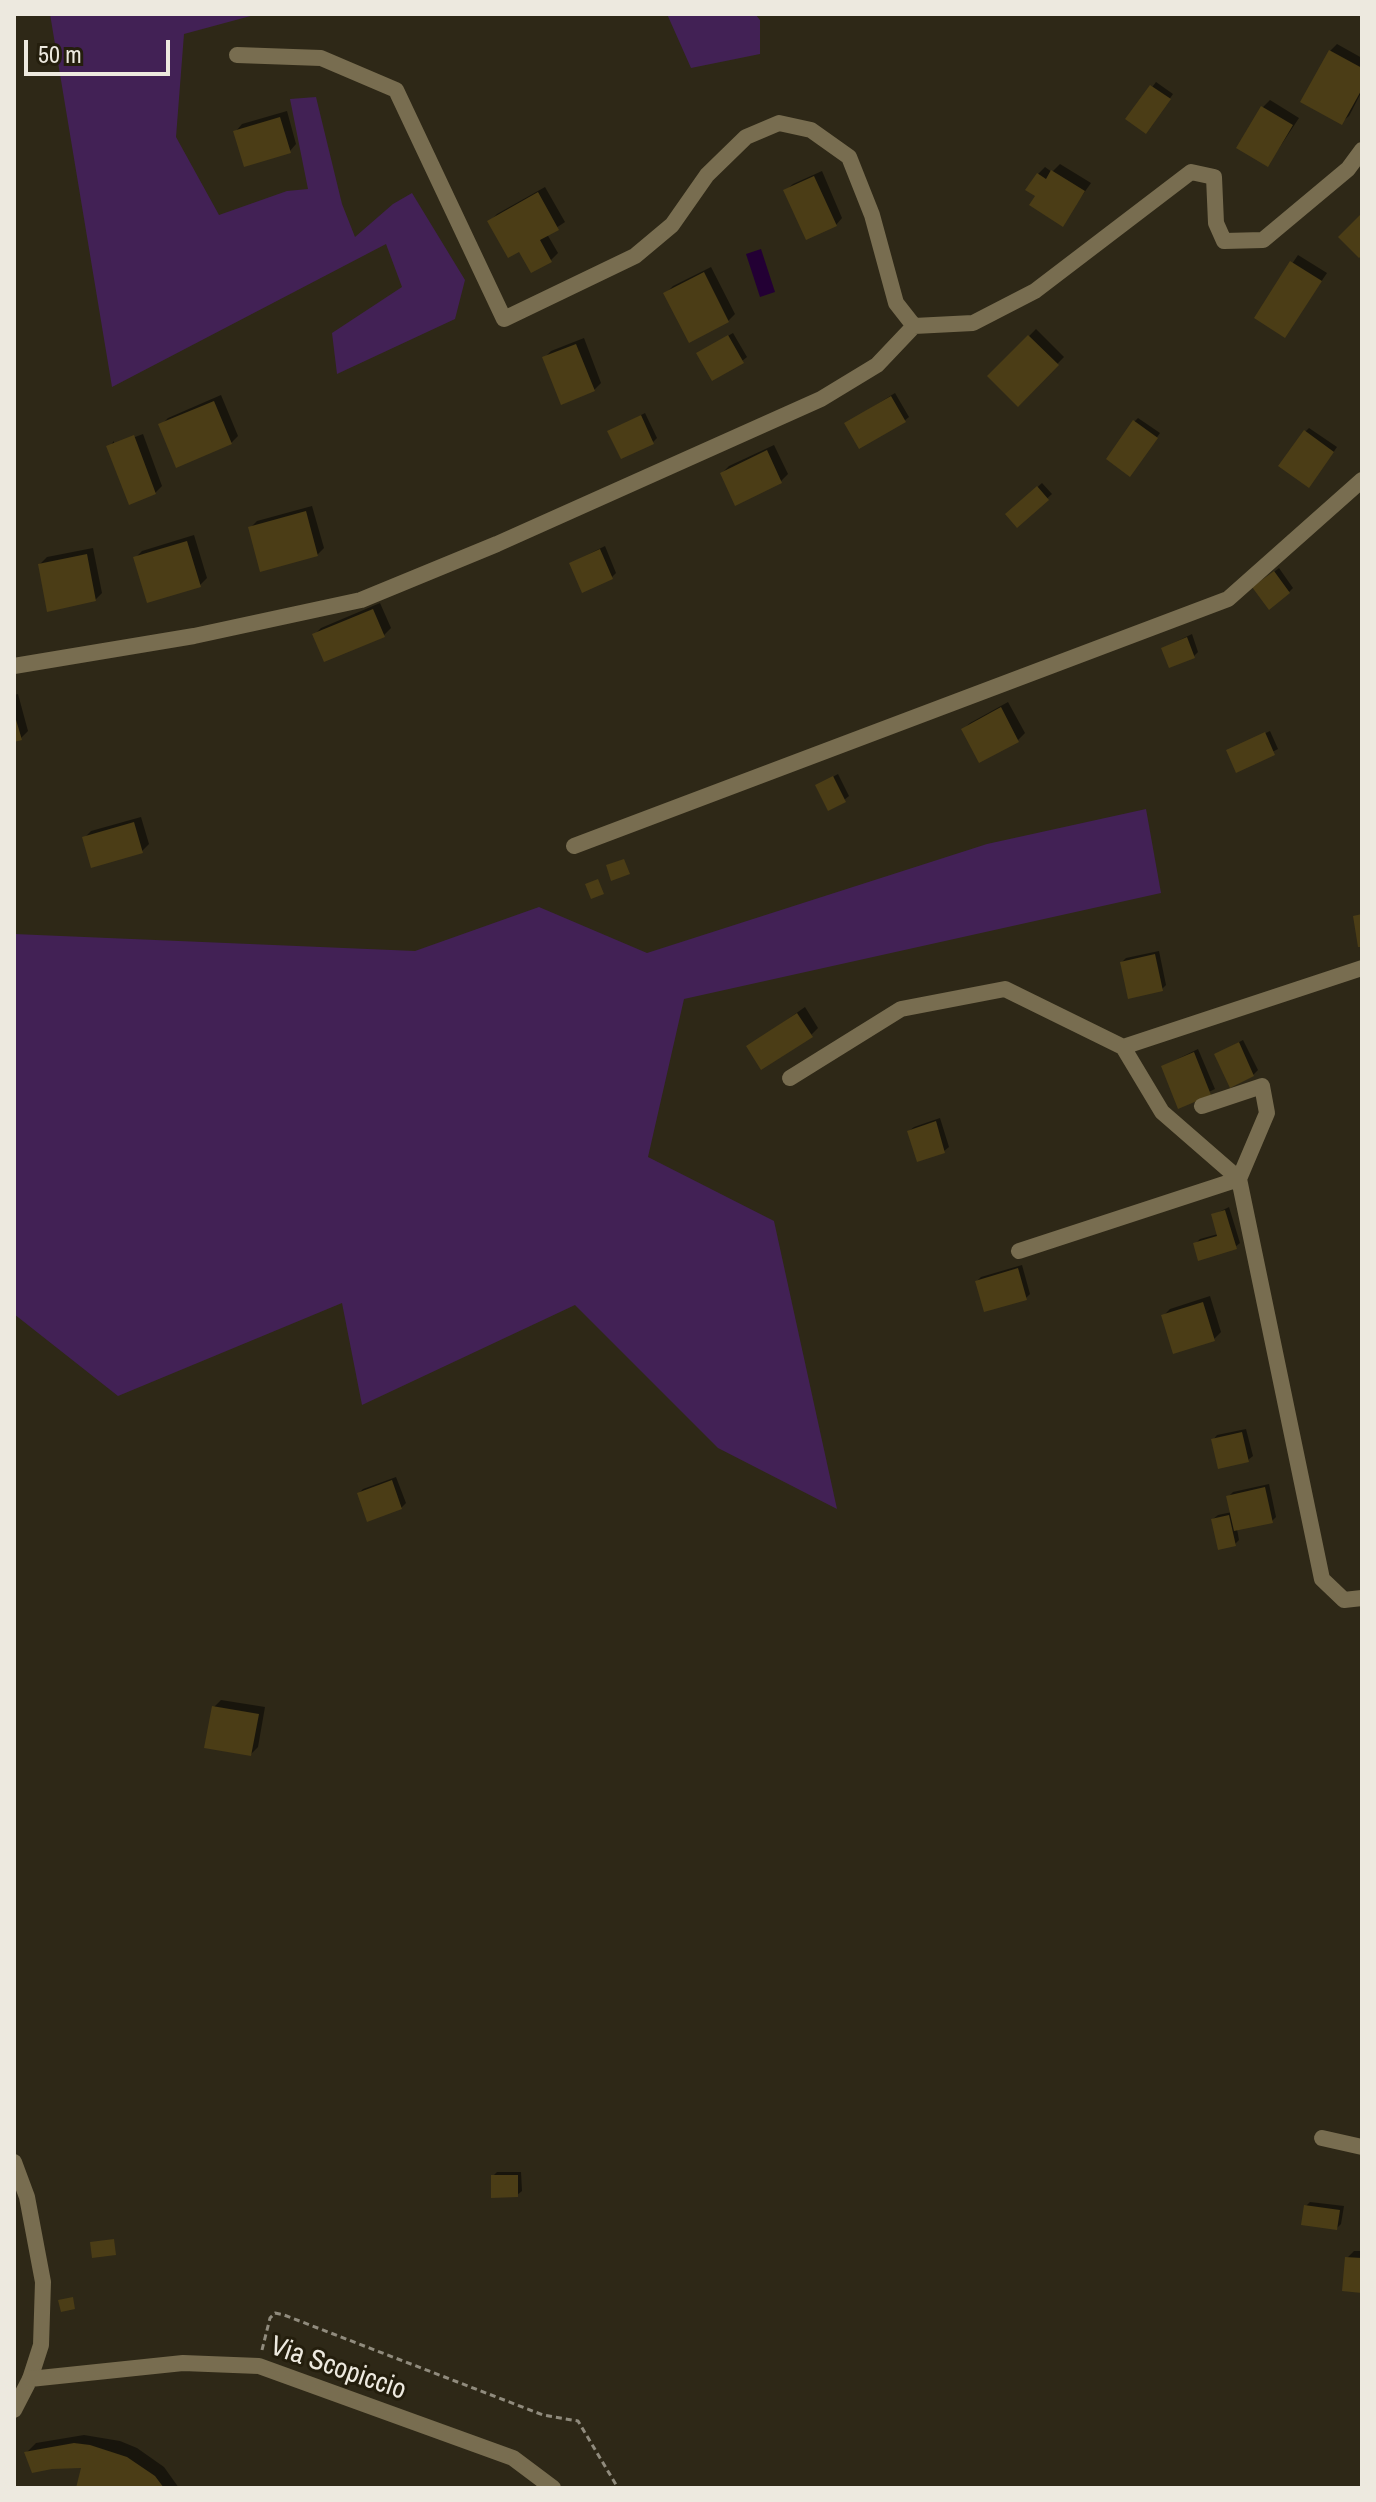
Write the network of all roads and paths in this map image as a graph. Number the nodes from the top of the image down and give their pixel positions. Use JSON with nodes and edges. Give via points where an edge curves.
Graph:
{"nodes":[{"id":1,"x":237,"y":55,"type":"dead end"},
{"id":2,"x":1362,"y":150,"type":"edge"},
{"id":3,"x":914,"y":326,"type":"junction"},
{"id":4,"x":1362,"y":480,"type":"edge"},
{"id":5,"x":14,"y":666,"type":"edge"},
{"id":6,"x":574,"y":846,"type":"dead end"},
{"id":7,"x":1362,"y":968,"type":"edge"},
{"id":8,"x":1123,"y":1047,"type":"junction"},
{"id":9,"x":790,"y":1078,"type":"dead end"},
{"id":10,"x":1202,"y":1106,"type":"dead end"},
{"id":11,"x":1239,"y":1179,"type":"junction"},
{"id":12,"x":1019,"y":1251,"type":"dead end"},
{"id":13,"x":1362,"y":1598,"type":"edge"},
{"id":14,"x":1322,"y":2138,"type":"dead end"},
{"id":15,"x":1362,"y":2147,"type":"edge"},
{"id":16,"x":14,"y":2162,"type":"edge"},
{"id":17,"x":259,"y":2366,"type":"junction"},
{"id":18,"x":30,"y":2379,"type":"junction"},
{"id":19,"x":14,"y":2410,"type":"edge"},
{"id":20,"x":553,"y":2488,"type":"edge"},
{"id":21,"x":618,"y":2488,"type":"edge"}],
"edges":[{"from":1,"to":3,"type":"street","via":[[321,58],[396,90],[504,319],[635,256],[672,225],[707,175],[746,137],[779,123],[811,130],[849,157],[872,215],[896,303]]},
{"from":2,"to":3,"type":"street","via":[[1348,169],[1263,240],[1224,241],[1216,223],[1214,177],[1191,172],[1035,291],[973,323]]},
{"from":3,"to":5,"type":"street","via":[[877,365],[821,399],[361,600],[194,636]]},
{"from":4,"to":6,"type":"street","via":[[1228,599]]},
{"from":7,"to":8,"type":"street"},
{"from":8,"to":9,"type":"street","via":[[1005,989],[901,1009]]},
{"from":8,"to":11,"type":"street","via":[[1162,1112]]},
{"from":10,"to":11,"type":"street","via":[[1262,1086],[1267,1113]]},
{"from":11,"to":12,"type":"street"},
{"from":11,"to":13,"type":"street","via":[[1322,1579],[1344,1600]]},
{"from":14,"to":15,"type":"street"},
{"from":16,"to":18,"type":"street","via":[[27,2197],[43,2282],[41,2345]]},
{"from":17,"to":18,"type":"street","name":"Via Scopiccio","via":[[183,2363]]},
{"from":17,"to":20,"type":"street","name":"Via Scopiccio","via":[[513,2458]]},
{"from":17,"to":21,"type":"path","via":[[270,2318],[284,2315],[543,2415],[578,2421]]},
{"from":18,"to":19,"type":"street"}]}
